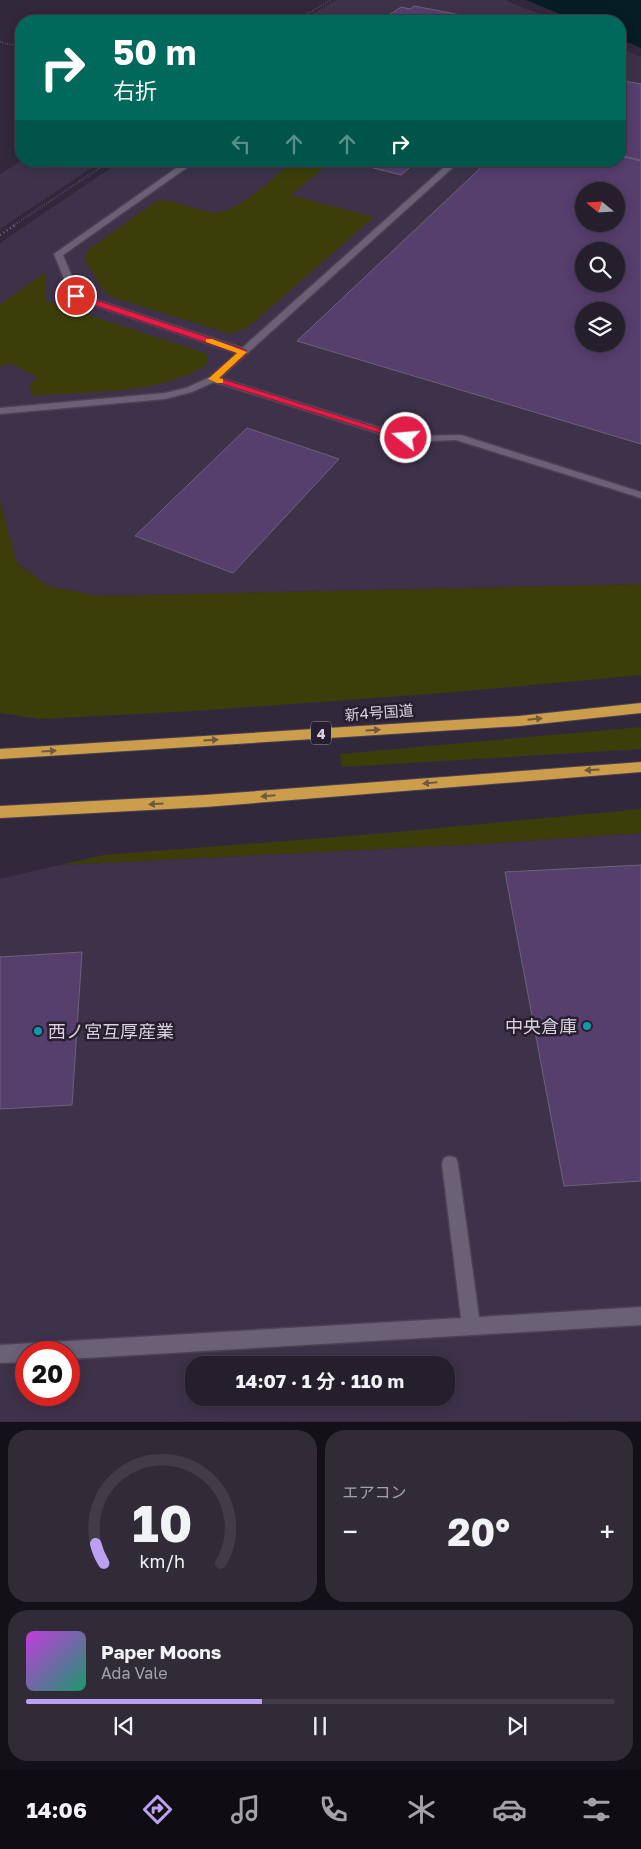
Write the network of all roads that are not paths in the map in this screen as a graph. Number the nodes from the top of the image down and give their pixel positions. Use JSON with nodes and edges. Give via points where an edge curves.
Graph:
{"nodes":[{"id":1,"x":184,"y":167,"type":"edge"},
{"id":2,"x":449,"y":167,"type":"edge"},
{"id":3,"x":243,"y":352,"type":"junction"},
{"id":4,"x":213,"y":379,"type":"junction"},
{"id":5,"x":0,"y":411,"type":"edge"},
{"id":6,"x":641,"y":495,"type":"edge"},
{"id":7,"x":641,"y":708,"type":"edge"},
{"id":8,"x":0,"y":754,"type":"edge"},
{"id":9,"x":641,"y":767,"type":"edge"},
{"id":10,"x":0,"y":812,"type":"edge"},
{"id":11,"x":450,"y":1164,"type":"dead end"},
{"id":12,"x":641,"y":1316,"type":"edge"},
{"id":13,"x":470,"y":1327,"type":"junction"},
{"id":14,"x":80,"y":1350,"type":"edge"},
{"id":15,"x":15,"y":1353,"type":"edge"},
{"id":16,"x":0,"y":1354,"type":"edge"}],
"edges":[{"from":1,"to":3,"type":"lane","via":[[58,254],[76,296]]},
{"from":2,"to":3,"type":"lane"},
{"from":3,"to":4,"type":"lane"},
{"from":4,"to":5,"type":"lane","via":[[165,396]]},
{"from":4,"to":6,"type":"lane","via":[[406,438],[457,437]]},
{"from":8,"to":7,"type":"highway","name":"新4号国道","number":"4","one_way":true,"via":[[519,720]]},
{"from":9,"to":10,"type":"highway","one_way":true,"via":[[205,802]]},
{"from":11,"to":13,"type":"lane"},
{"from":12,"to":13,"type":"lane"},
{"from":13,"to":14,"type":"lane"},
{"from":15,"to":16,"type":"lane"}]}
